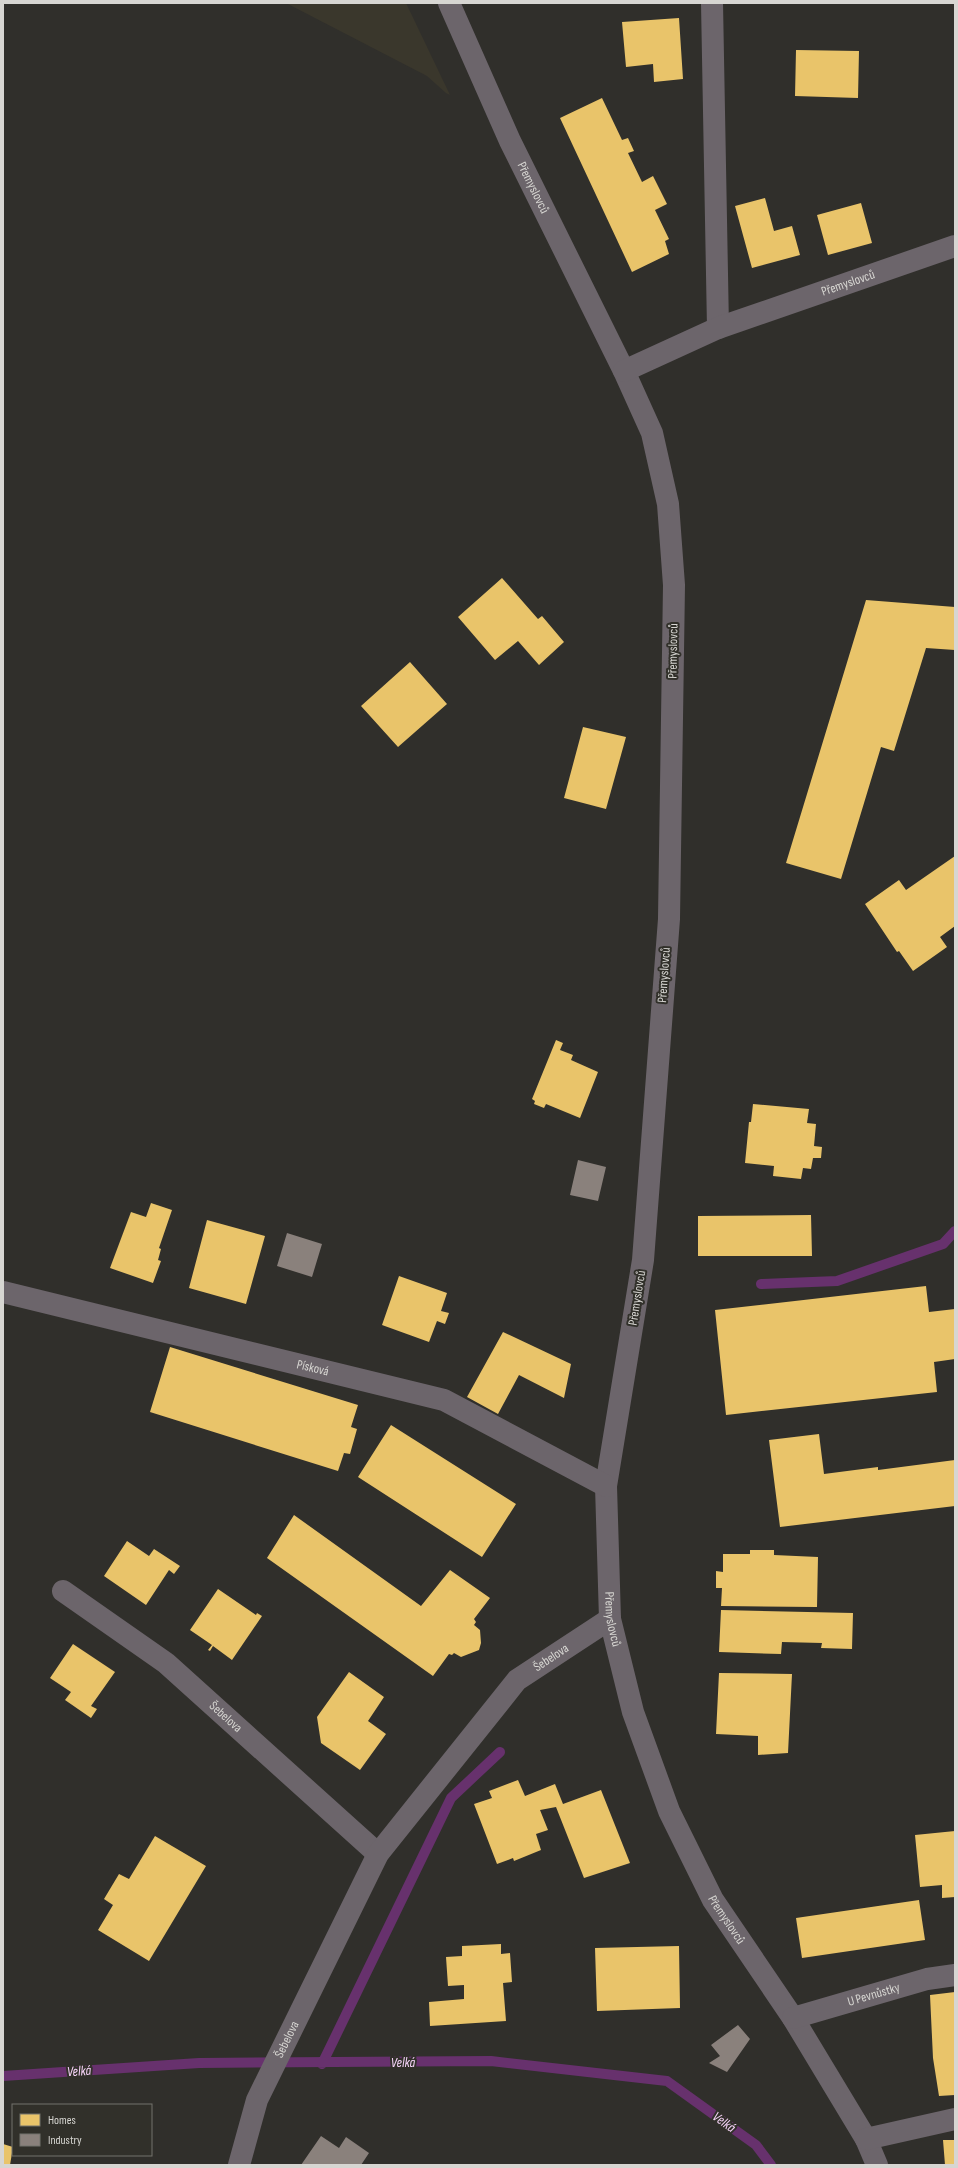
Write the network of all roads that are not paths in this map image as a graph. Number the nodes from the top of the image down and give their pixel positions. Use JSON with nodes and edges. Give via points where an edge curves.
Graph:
{"nodes":[{"id":1,"x":448,"y":3,"type":"edge"},
{"id":2,"x":712,"y":3,"type":"edge"},
{"id":3,"x":955,"y":246,"type":"edge"},
{"id":4,"x":718,"y":328,"type":"junction"},
{"id":5,"x":624,"y":371,"type":"junction"},
{"id":6,"x":3,"y":1292,"type":"edge"},
{"id":7,"x":606,"y":1486,"type":"junction"},
{"id":8,"x":63,"y":1591,"type":"dead end"},
{"id":9,"x":610,"y":1619,"type":"junction"},
{"id":10,"x":378,"y":1854,"type":"junction"},
{"id":11,"x":955,"y":1975,"type":"edge"},
{"id":12,"x":793,"y":2018,"type":"junction"},
{"id":13,"x":955,"y":2119,"type":"edge"},
{"id":14,"x":866,"y":2139,"type":"junction"},
{"id":15,"x":239,"y":2165,"type":"edge"},
{"id":16,"x":877,"y":2165,"type":"edge"}],
"edges":[{"from":1,"to":5,"type":"street","name":"Přemyslovců","via":[[510,141]]},
{"from":2,"to":4,"type":"street"},
{"from":3,"to":4,"type":"street","name":"Přemyslovců"},
{"from":4,"to":5,"type":"street","name":"Přemyslovců"},
{"from":5,"to":7,"type":"street","name":"Přemyslovců","via":[[652,434],[668,504],[674,593],[668,919],[643,1260]]},
{"from":6,"to":7,"type":"street","name":"Písková","via":[[444,1400]]},
{"from":7,"to":9,"type":"street","name":"Přemyslovců"},
{"from":8,"to":10,"type":"street","name":"Šebelova","via":[[166,1663]]},
{"from":9,"to":10,"type":"street","name":"Šebelova","via":[[517,1680]]},
{"from":9,"to":12,"type":"street","name":"Přemyslovců","via":[[633,1712],[669,1810],[713,1900]]},
{"from":10,"to":15,"type":"street","name":"Šebelova","via":[[258,2100]]},
{"from":11,"to":12,"type":"street","name":"U Pevnůstky","via":[[927,1979]]},
{"from":12,"to":14,"type":"street","name":"Přemyslovců"},
{"from":13,"to":14,"type":"street"},
{"from":14,"to":16,"type":"street","name":"Přemyslovců"}]}
